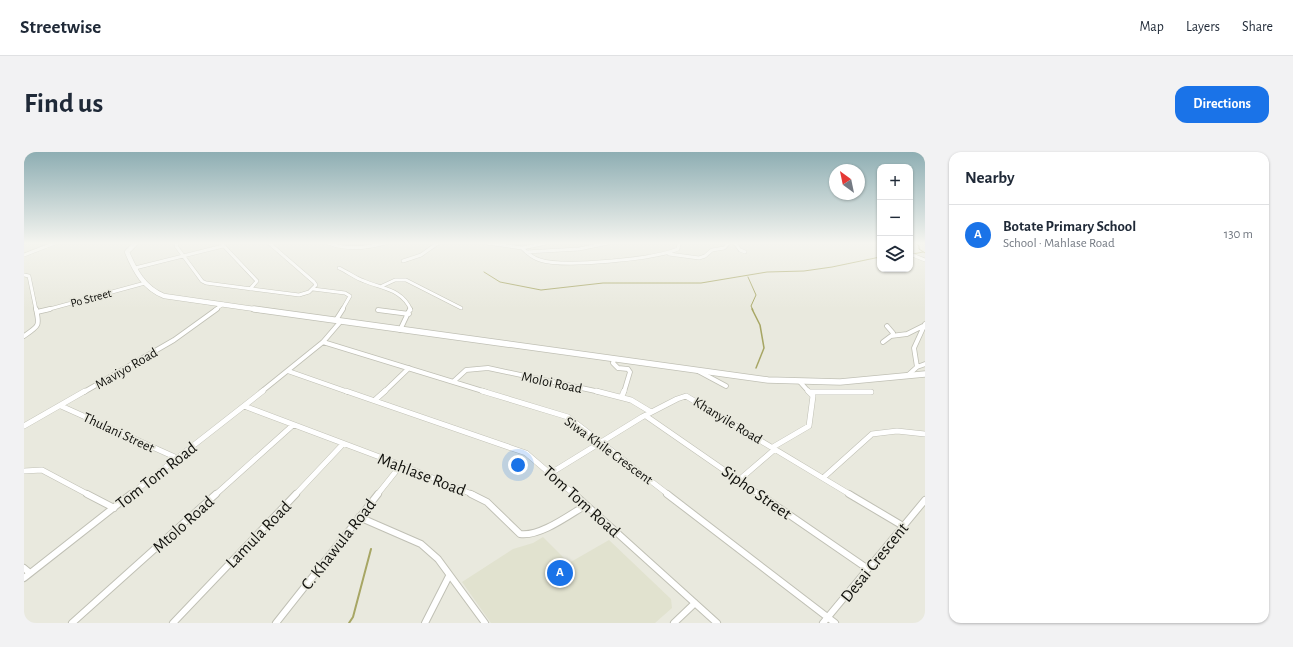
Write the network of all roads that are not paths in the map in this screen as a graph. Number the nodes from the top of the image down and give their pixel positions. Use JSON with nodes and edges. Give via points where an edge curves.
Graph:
{"nodes":[{"id":1,"x":133,"y":265,"type":"edge"},
{"id":2,"x":147,"y":265,"type":"edge"},
{"id":3,"x":191,"y":265,"type":"edge"},
{"id":4,"x":241,"y":265,"type":"edge"},
{"id":5,"x":294,"y":265,"type":"edge"},
{"id":6,"x":135,"y":268,"type":"junction"},
{"id":7,"x":339,"y":268,"type":"dead end"},
{"id":8,"x":25,"y":276,"type":"edge"},
{"id":9,"x":145,"y":284,"type":"junction"},
{"id":10,"x":382,"y":286,"type":"junction"},
{"id":11,"x":250,"y":289,"type":"junction"},
{"id":12,"x":313,"y":289,"type":"junction"},
{"id":13,"x":223,"y":304,"type":"junction"},
{"id":14,"x":461,"y":308,"type":"dead end"},
{"id":15,"x":378,"y":310,"type":"dead end"},
{"id":16,"x":38,"y":312,"type":"junction"},
{"id":17,"x":409,"y":314,"type":"junction"},
{"id":18,"x":339,"y":321,"type":"junction"},
{"id":19,"x":924,"y":325,"type":"edge"},
{"id":20,"x":887,"y":326,"type":"dead end"},
{"id":21,"x":400,"y":330,"type":"junction"},
{"id":22,"x":24,"y":336,"type":"edge"},
{"id":23,"x":892,"y":336,"type":"junction"},
{"id":24,"x":323,"y":342,"type":"junction"},
{"id":25,"x":883,"y":342,"type":"dead end"},
{"id":26,"x":614,"y":359,"type":"junction"},
{"id":27,"x":925,"y":364,"type":"edge"},
{"id":28,"x":917,"y":367,"type":"junction"},
{"id":29,"x":409,"y":368,"type":"junction"},
{"id":30,"x":288,"y":371,"type":"junction"},
{"id":31,"x":696,"y":371,"type":"junction"},
{"id":32,"x":925,"y":374,"type":"edge"},
{"id":33,"x":906,"y":377,"type":"junction"},
{"id":34,"x":454,"y":381,"type":"junction"},
{"id":35,"x":800,"y":382,"type":"junction"},
{"id":36,"x":726,"y":386,"type":"dead end"},
{"id":37,"x":810,"y":392,"type":"junction"},
{"id":38,"x":871,"y":392,"type":"dead end"},
{"id":39,"x":622,"y":396,"type":"junction"},
{"id":40,"x":375,"y":400,"type":"junction"},
{"id":41,"x":61,"y":406,"type":"junction"},
{"id":42,"x":244,"y":406,"type":"junction"},
{"id":43,"x":648,"y":414,"type":"junction"},
{"id":44,"x":293,"y":425,"type":"junction"},
{"id":45,"x":24,"y":426,"type":"edge"},
{"id":46,"x":925,"y":434,"type":"edge"},
{"id":47,"x":602,"y":442,"type":"junction"},
{"id":48,"x":343,"y":444,"type":"junction"},
{"id":49,"x":774,"y":448,"type":"junction"},
{"id":50,"x":177,"y":458,"type":"junction"},
{"id":51,"x":401,"y":465,"type":"junction"},
{"id":52,"x":24,"y":471,"type":"edge"},
{"id":53,"x":551,"y":472,"type":"junction"},
{"id":54,"x":823,"y":478,"type":"junction"},
{"id":55,"x":739,"y":480,"type":"junction"},
{"id":56,"x":925,"y":500,"type":"edge"},
{"id":57,"x":586,"y":504,"type":"junction"},
{"id":58,"x":114,"y":508,"type":"junction"},
{"id":59,"x":359,"y":517,"type":"junction"},
{"id":60,"x":903,"y":526,"type":"junction"},
{"id":61,"x":24,"y":568,"type":"edge"},
{"id":62,"x":868,"y":569,"type":"junction"},
{"id":63,"x":30,"y":573,"type":"junction"},
{"id":64,"x":449,"y":576,"type":"junction"},
{"id":65,"x":24,"y":578,"type":"edge"},
{"id":66,"x":695,"y":603,"type":"junction"},
{"id":67,"x":828,"y":618,"type":"junction"},
{"id":68,"x":72,"y":623,"type":"edge"},
{"id":69,"x":173,"y":623,"type":"edge"},
{"id":70,"x":276,"y":623,"type":"edge"},
{"id":71,"x":425,"y":623,"type":"edge"},
{"id":72,"x":485,"y":623,"type":"edge"},
{"id":73,"x":674,"y":623,"type":"edge"},
{"id":74,"x":717,"y":623,"type":"edge"},
{"id":75,"x":823,"y":623,"type":"edge"},
{"id":76,"x":835,"y":623,"type":"edge"}],
"edges":[{"from":1,"to":6,"type":"street"},
{"from":2,"to":6,"type":"street"},
{"from":3,"to":11,"type":"street","via":[[203,282]]},
{"from":4,"to":11,"type":"street","via":[[257,281]]},
{"from":5,"to":12,"type":"street","via":[[314,282],[316,285]]},
{"from":6,"to":9,"type":"street"},
{"from":7,"to":10,"type":"street","via":[[362,281]]},
{"from":8,"to":16,"type":"street"},
{"from":9,"to":13,"type":"street","via":[[156,294]]},
{"from":9,"to":16,"type":"street","name":"Po Street"},
{"from":10,"to":14,"type":"street","via":[[395,280],[406,280]]},
{"from":10,"to":17,"type":"street","via":[[404,297],[410,306]]},
{"from":11,"to":12,"type":"street","via":[[299,295]]},
{"from":12,"to":18,"type":"street","name":"Tom Tom Road","via":[[345,293],[350,296]]},
{"from":13,"to":18,"type":"street"},
{"from":13,"to":41,"type":"street","name":"Maviyo Road","via":[[174,340]]},
{"from":15,"to":17,"type":"street"},
{"from":16,"to":22,"type":"street","via":[[38,326]]},
{"from":17,"to":21,"type":"street"},
{"from":18,"to":21,"type":"street"},
{"from":18,"to":24,"type":"street","name":"Tom Tom Road"},
{"from":19,"to":23,"type":"street","via":[[907,334]]},
{"from":19,"to":28,"type":"street","via":[[914,350]]},
{"from":20,"to":23,"type":"street","via":[[893,333]]},
{"from":21,"to":26,"type":"street"},
{"from":23,"to":25,"type":"street"},
{"from":24,"to":29,"type":"street","name":"Siwa Khile Crescent"},
{"from":24,"to":30,"type":"street","name":"Tom Tom Road"},
{"from":26,"to":31,"type":"street"},
{"from":26,"to":39,"type":"street","via":[[613,364],[630,372]]},
{"from":27,"to":28,"type":"street"},
{"from":28,"to":33,"type":"street"},
{"from":29,"to":34,"type":"street","name":"Siwa Khile Crescent"},
{"from":29,"to":40,"type":"street"},
{"from":30,"to":40,"type":"street","name":"Tom Tom Road"},
{"from":30,"to":42,"type":"street","name":"Tom Tom Road"},
{"from":31,"to":35,"type":"street"},
{"from":31,"to":36,"type":"street"},
{"from":32,"to":33,"type":"street"},
{"from":33,"to":35,"type":"street"},
{"from":34,"to":39,"type":"street","name":"Moloi Road","via":[[466,370],[488,368]]},
{"from":34,"to":47,"type":"street","name":"Siwa Khile Crescent","via":[[564,415]]},
{"from":35,"to":37,"type":"street"},
{"from":37,"to":38,"type":"street"},
{"from":37,"to":49,"type":"street","via":[[813,396],[809,426]]},
{"from":39,"to":43,"type":"street","name":"Moloi Road","via":[[636,403]]},
{"from":40,"to":53,"type":"street","name":"Tom Tom Road","via":[[519,449]]},
{"from":41,"to":45,"type":"street","name":"Maviyo Road"},
{"from":41,"to":50,"type":"street","name":"Thulani Street"},
{"from":42,"to":44,"type":"street","name":"Mahlase Road"},
{"from":42,"to":50,"type":"street","name":"Tom Tom Road"},
{"from":43,"to":47,"type":"street","name":"Khanyile Road"},
{"from":43,"to":49,"type":"street","name":"Khanyile Road","via":[[679,396],[686,396]]},
{"from":43,"to":55,"type":"street","name":"Sipho Street"},
{"from":44,"to":48,"type":"street","name":"Mahlase Road"},
{"from":44,"to":68,"type":"street","name":"Mtolo Road"},
{"from":46,"to":54,"type":"street","via":[[897,431],[872,434]]},
{"from":47,"to":53,"type":"street","name":"Khanyile Road"},
{"from":47,"to":67,"type":"street","name":"Siwa Khile Crescent"},
{"from":48,"to":51,"type":"street","name":"Mahlase Road"},
{"from":48,"to":69,"type":"street","name":"Lamula Road"},
{"from":49,"to":54,"type":"street","name":"Khanyile Road"},
{"from":49,"to":55,"type":"street"},
{"from":50,"to":58,"type":"street","name":"Tom Tom Road"},
{"from":51,"to":57,"type":"street","name":"Mahlase Road","via":[[477,496],[487,502],[520,534],[532,535]]},
{"from":51,"to":59,"type":"street","name":"C. Khawula Road"},
{"from":52,"to":58,"type":"street","via":[[42,470]]},
{"from":53,"to":57,"type":"street","name":"Tom Tom Road"},
{"from":54,"to":60,"type":"street","name":"Khanyile Road"},
{"from":55,"to":62,"type":"street","name":"Sipho Street"},
{"from":56,"to":60,"type":"street","name":"Desai Crescent"},
{"from":57,"to":66,"type":"street","name":"Tom Tom Road"},
{"from":58,"to":63,"type":"street","name":"Tom Tom Road"},
{"from":59,"to":64,"type":"street","via":[[421,544],[438,559]]},
{"from":59,"to":70,"type":"street","name":"C. Khawula Road"},
{"from":60,"to":62,"type":"street","name":"Desai Crescent"},
{"from":61,"to":63,"type":"street"},
{"from":62,"to":67,"type":"street","name":"Desai Crescent"},
{"from":63,"to":65,"type":"street","name":"Tom Tom Road"},
{"from":64,"to":71,"type":"street"},
{"from":64,"to":72,"type":"street"},
{"from":66,"to":73,"type":"street"},
{"from":66,"to":74,"type":"street","name":"Tom Tom Road"},
{"from":67,"to":75,"type":"street","name":"Desai Crescent"},
{"from":67,"to":76,"type":"street","name":"Siwa Khile Crescent"}]}
